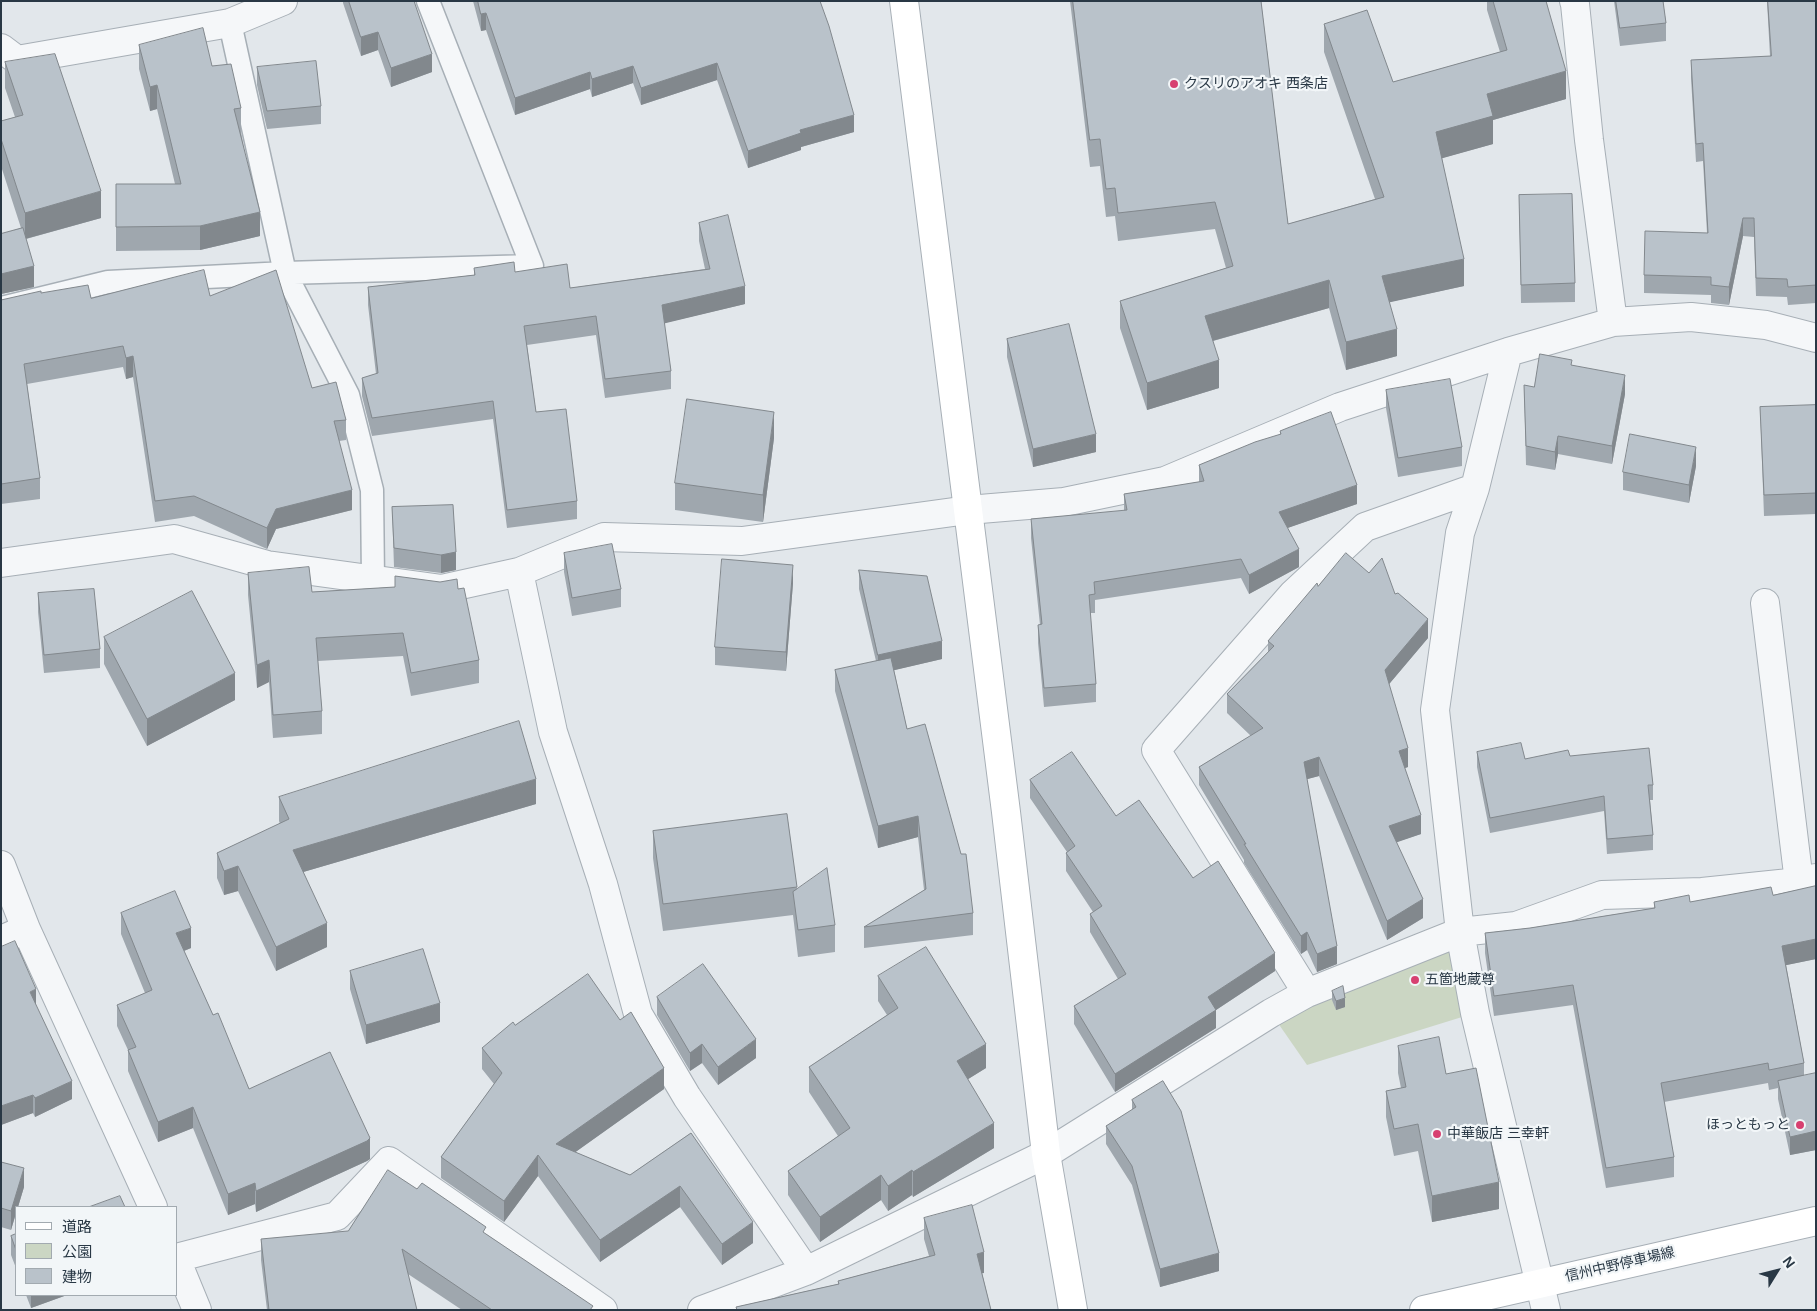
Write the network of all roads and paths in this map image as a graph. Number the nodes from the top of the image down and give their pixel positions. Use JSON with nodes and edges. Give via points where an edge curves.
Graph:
{"nodes":[{"id":1,"x":284,"y":1,"type":"edge"},
{"id":2,"x":428,"y":1,"type":"edge"},
{"id":3,"x":904,"y":1,"type":"edge"},
{"id":4,"x":1574,"y":1,"type":"edge"},
{"id":5,"x":230,"y":23,"type":"junction"},
{"id":6,"x":1,"y":48,"type":"edge"},
{"id":7,"x":285,"y":273,"type":"junction"},
{"id":8,"x":1,"y":308,"type":"edge"},
{"id":9,"x":1613,"y":322,"type":"junction"},
{"id":10,"x":1816,"y":338,"type":"edge"},
{"id":11,"x":1508,"y":352,"type":"junction"},
{"id":12,"x":1475,"y":488,"type":"junction"},
{"id":13,"x":968,"y":510,"type":"junction"},
{"id":14,"x":1,"y":563,"type":"edge"},
{"id":15,"x":519,"y":572,"type":"junction"},
{"id":16,"x":373,"y":580,"type":"junction"},
{"id":17,"x":1766,"y":603,"type":"dead end"},
{"id":18,"x":1,"y":865,"type":"edge"},
{"id":19,"x":1807,"y":880,"type":"edge"},
{"id":20,"x":26,"y":929,"type":"junction"},
{"id":21,"x":1460,"y":932,"type":"junction"},
{"id":22,"x":1,"y":940,"type":"edge"},
{"id":23,"x":1307,"y":993,"type":"junction"},
{"id":24,"x":1046,"y":1154,"type":"junction"},
{"id":25,"x":152,"y":1206,"type":"edge"},
{"id":26,"x":1816,"y":1221,"type":"edge"},
{"id":27,"x":178,"y":1258,"type":"edge"},
{"id":28,"x":178,"y":1264,"type":"edge"},
{"id":29,"x":806,"y":1271,"type":"junction"},
{"id":30,"x":1540,"y":1283,"type":"junction"},
{"id":31,"x":197,"y":1310,"type":"edge"},
{"id":32,"x":602,"y":1310,"type":"edge"},
{"id":33,"x":702,"y":1310,"type":"edge"},
{"id":34,"x":1073,"y":1310,"type":"edge"},
{"id":35,"x":1424,"y":1310,"type":"edge"},
{"id":36,"x":1546,"y":1310,"type":"edge"}],
"edges":[{"from":1,"to":5,"type":"street"},
{"from":2,"to":7,"type":"lane","via":[[532,266]]},
{"from":3,"to":13,"type":"street"},
{"from":4,"to":9,"type":"street"},
{"from":5,"to":6,"type":"street","via":[[17,60]]},
{"from":5,"to":7,"type":"lane"},
{"from":7,"to":8,"type":"lane","via":[[108,282]]},
{"from":7,"to":16,"type":"lane","via":[[348,395],[372,490]]},
{"from":9,"to":10,"type":"street","via":[[1691,318],[1766,324]]},
{"from":9,"to":11,"type":"street"},
{"from":11,"to":12,"type":"street"},
{"from":11,"to":13,"type":"street","via":[[1340,407],[1166,480],[1064,502]]},
{"from":12,"to":21,"type":"street","via":[[1460,533],[1435,710]]},
{"from":12,"to":23,"type":"street","via":[[1365,527],[1293,594],[1156,750]]},
{"from":13,"to":15,"type":"street","via":[[742,541],[604,537]]},
{"from":13,"to":24,"type":"street"},
{"from":14,"to":16,"type":"street","via":[[174,539],[267,565]]},
{"from":15,"to":16,"type":"street","via":[[442,589]]},
{"from":15,"to":29,"type":"street","via":[[553,732],[603,884],[638,1014],[687,1097]]},
{"from":17,"to":19,"type":"street"},
{"from":18,"to":20,"type":"street"},
{"from":19,"to":21,"type":"street","via":[[1702,892],[1602,894],[1516,926]]},
{"from":20,"to":22,"type":"street"},
{"from":20,"to":25,"type":"street"},
{"from":21,"to":23,"type":"street"},
{"from":21,"to":30,"type":"street"},
{"from":23,"to":24,"type":"street"},
{"from":24,"to":29,"type":"street"},
{"from":24,"to":34,"type":"street"},
{"from":26,"to":30,"type":"street","name":"信州中野停車場線"},
{"from":27,"to":32,"type":"street","via":[[337,1216],[389,1161]]},
{"from":28,"to":31,"type":"street"},
{"from":29,"to":33,"type":"street"},
{"from":30,"to":35,"type":"street","name":"信州中野停車場線"},
{"from":30,"to":36,"type":"street"}]}
